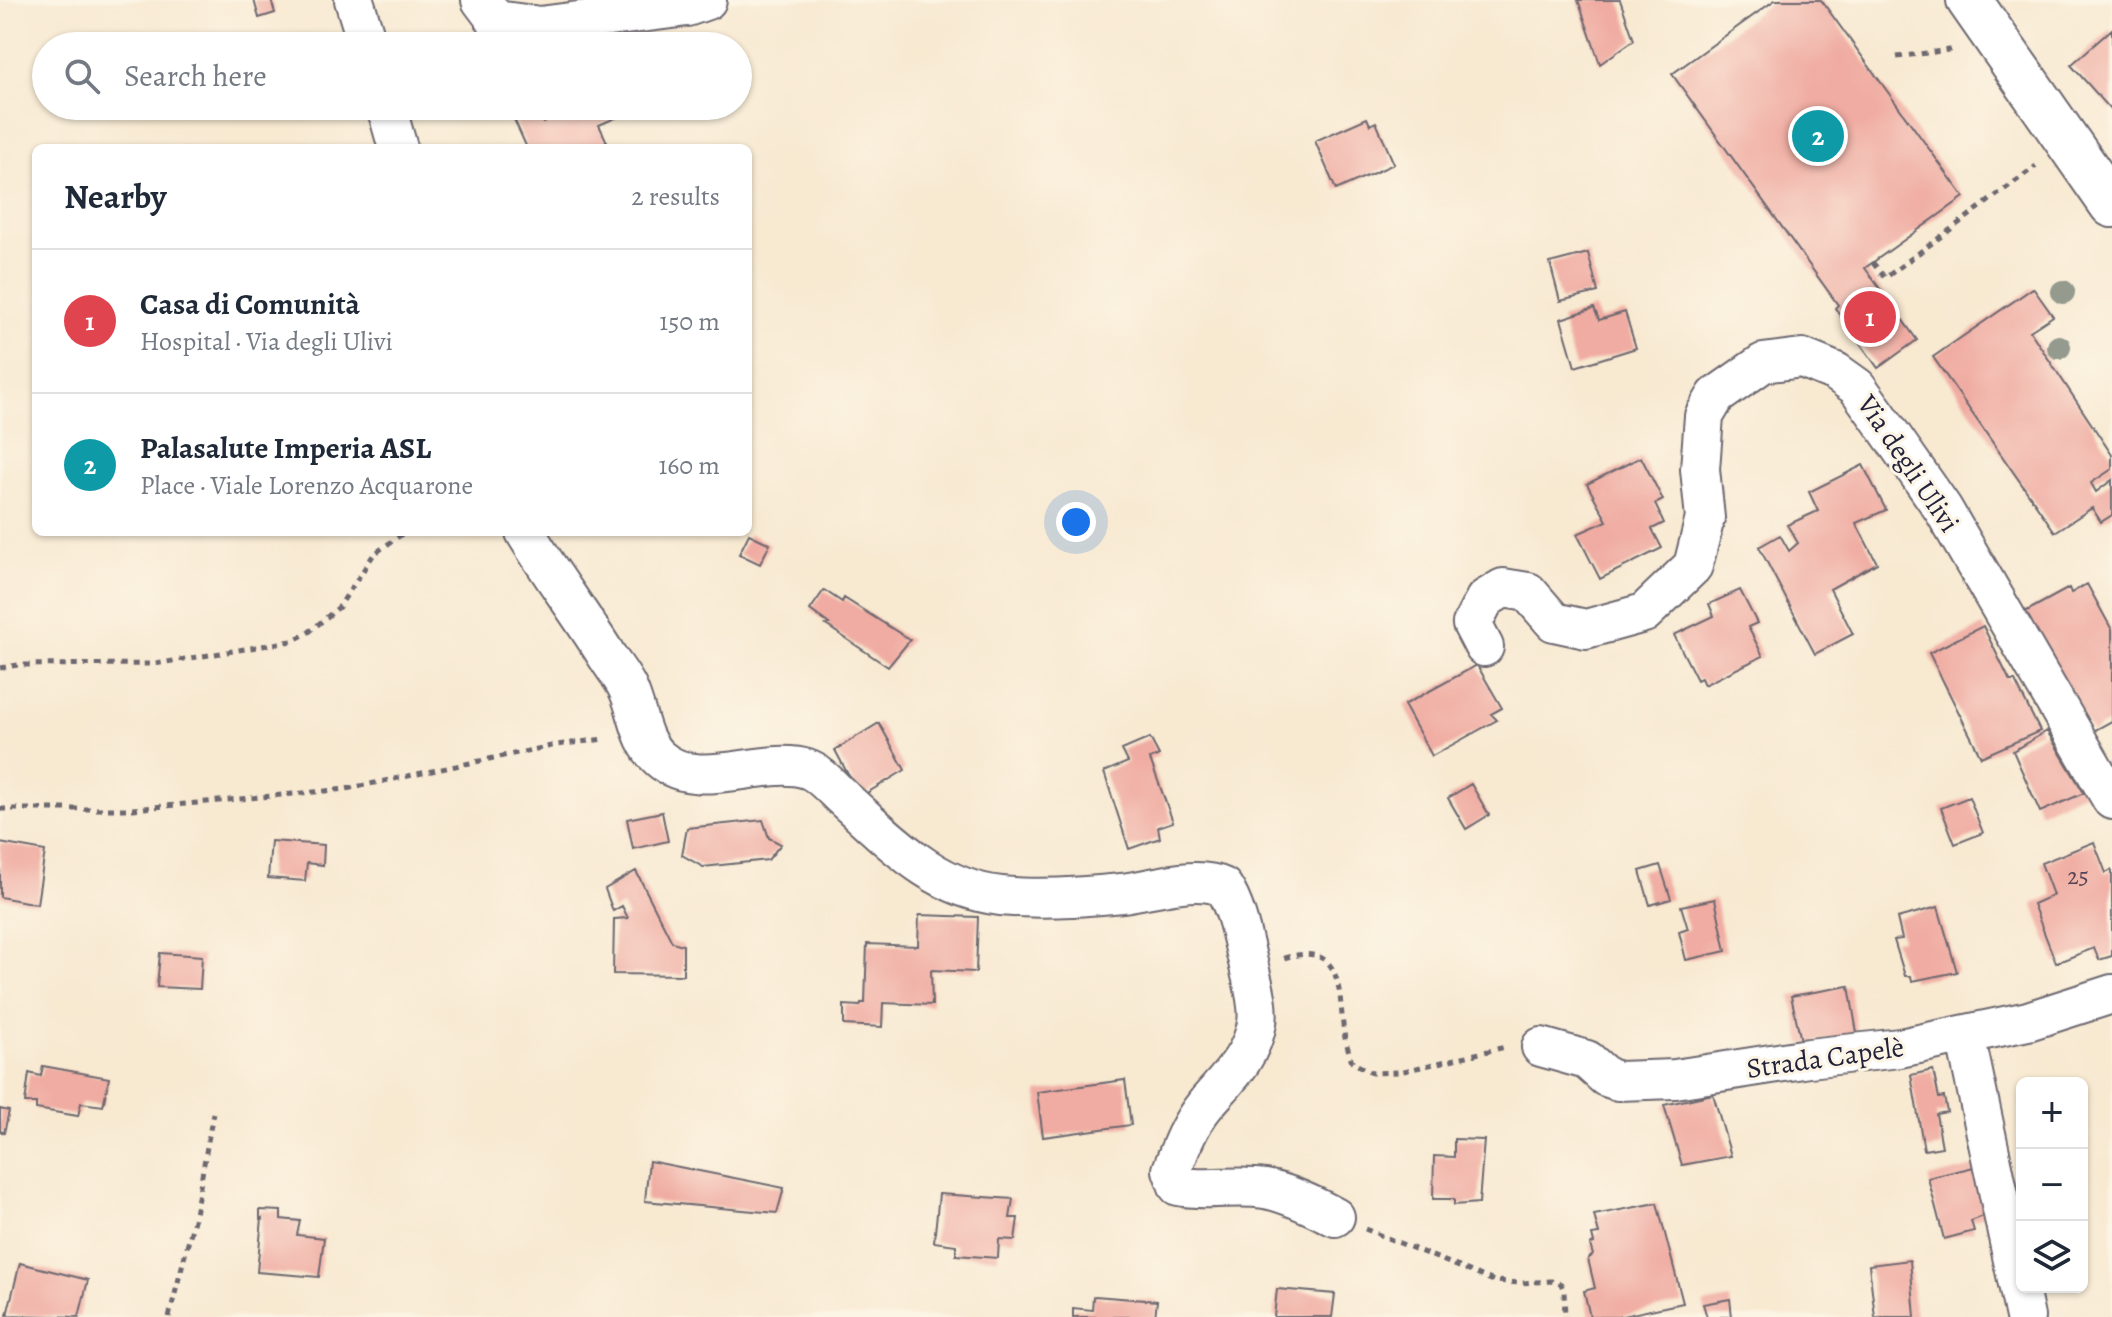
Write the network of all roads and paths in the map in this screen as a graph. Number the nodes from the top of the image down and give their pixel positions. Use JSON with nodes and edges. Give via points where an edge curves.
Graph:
{"nodes":[{"id":1,"x":354,"y":0,"type":"edge"},
{"id":2,"x":481,"y":0,"type":"edge"},
{"id":3,"x":707,"y":0,"type":"edge"},
{"id":4,"x":1969,"y":0,"type":"edge"},
{"id":5,"x":364,"y":32,"type":"edge"},
{"id":6,"x":1960,"y":49,"type":"dead end"},
{"id":7,"x":1897,"y":57,"type":"dead end"},
{"id":8,"x":390,"y":120,"type":"edge"},
{"id":9,"x":397,"y":144,"type":"edge"},
{"id":10,"x":2041,"y":163,"type":"dead end"},
{"id":11,"x":2112,"y":205,"type":"edge"},
{"id":12,"x":1873,"y":263,"type":"dead end"},
{"id":13,"x":399,"y":536,"type":"edge"},
{"id":14,"x":528,"y":536,"type":"edge"},
{"id":15,"x":1484,"y":647,"type":"dead end"},
{"id":16,"x":0,"y":668,"type":"edge"},
{"id":17,"x":641,"y":731,"type":"junction"},
{"id":18,"x":2112,"y":800,"type":"edge"},
{"id":19,"x":0,"y":809,"type":"edge"},
{"id":20,"x":1251,"y":975,"type":"junction"},
{"id":21,"x":2112,"y":994,"type":"edge"},
{"id":22,"x":1965,"y":1035,"type":"junction"},
{"id":23,"x":1541,"y":1047,"type":"joint"},
{"id":24,"x":213,"y":1113,"type":"dead end"},
{"id":25,"x":1335,"y":1217,"type":"joint"},
{"id":26,"x":169,"y":1317,"type":"edge"},
{"id":27,"x":1565,"y":1317,"type":"edge"},
{"id":28,"x":2025,"y":1317,"type":"edge"}],
"edges":[{"from":1,"to":5,"type":"street"},
{"from":2,"to":3,"type":"street","via":[[496,20],[540,26]]},
{"from":4,"to":11,"type":"street"},
{"from":6,"to":7,"type":"path"},
{"from":8,"to":9,"type":"street"},
{"from":10,"to":12,"type":"path","via":[[1885,278]]},
{"from":13,"to":16,"type":"path","via":[[374,554],[339,607],[292,641],[155,664]]},
{"from":14,"to":17,"type":"street","via":[[627,689]]},
{"from":15,"to":18,"type":"street","name":"Via degli Ulivi","via":[[1472,624],[1485,599],[1503,588],[1528,592],[1554,622],[1586,629],[1644,613],[1693,566],[1705,518],[1700,469],[1704,416],[1716,396],[1763,363],[1802,358],[1857,387],[1878,416],[1943,509]]},
{"from":17,"to":19,"type":"path","via":[[346,789],[133,809]]},
{"from":17,"to":20,"type":"street","via":[[647,746],[674,769],[809,769],[927,870],[999,896],[1082,896],[1215,883],[1229,895]]},
{"from":20,"to":23,"type":"path","via":[[1295,955],[1323,958],[1336,974],[1352,1062],[1372,1073],[1400,1072],[1519,1044]]},
{"from":20,"to":25,"type":"street","via":[[1258,1020],[1252,1044],[1184,1136],[1172,1170],[1178,1186],[1267,1189]]},
{"from":21,"to":22,"type":"street","name":"Strada Capelè"},
{"from":22,"to":23,"type":"street","name":"Strada Capelè","via":[[1675,1079],[1618,1081],[1587,1060]]},
{"from":22,"to":28,"type":"street"},
{"from":24,"to":26,"type":"path"},
{"from":25,"to":27,"type":"path","via":[[1494,1281],[1561,1284]]}]}
